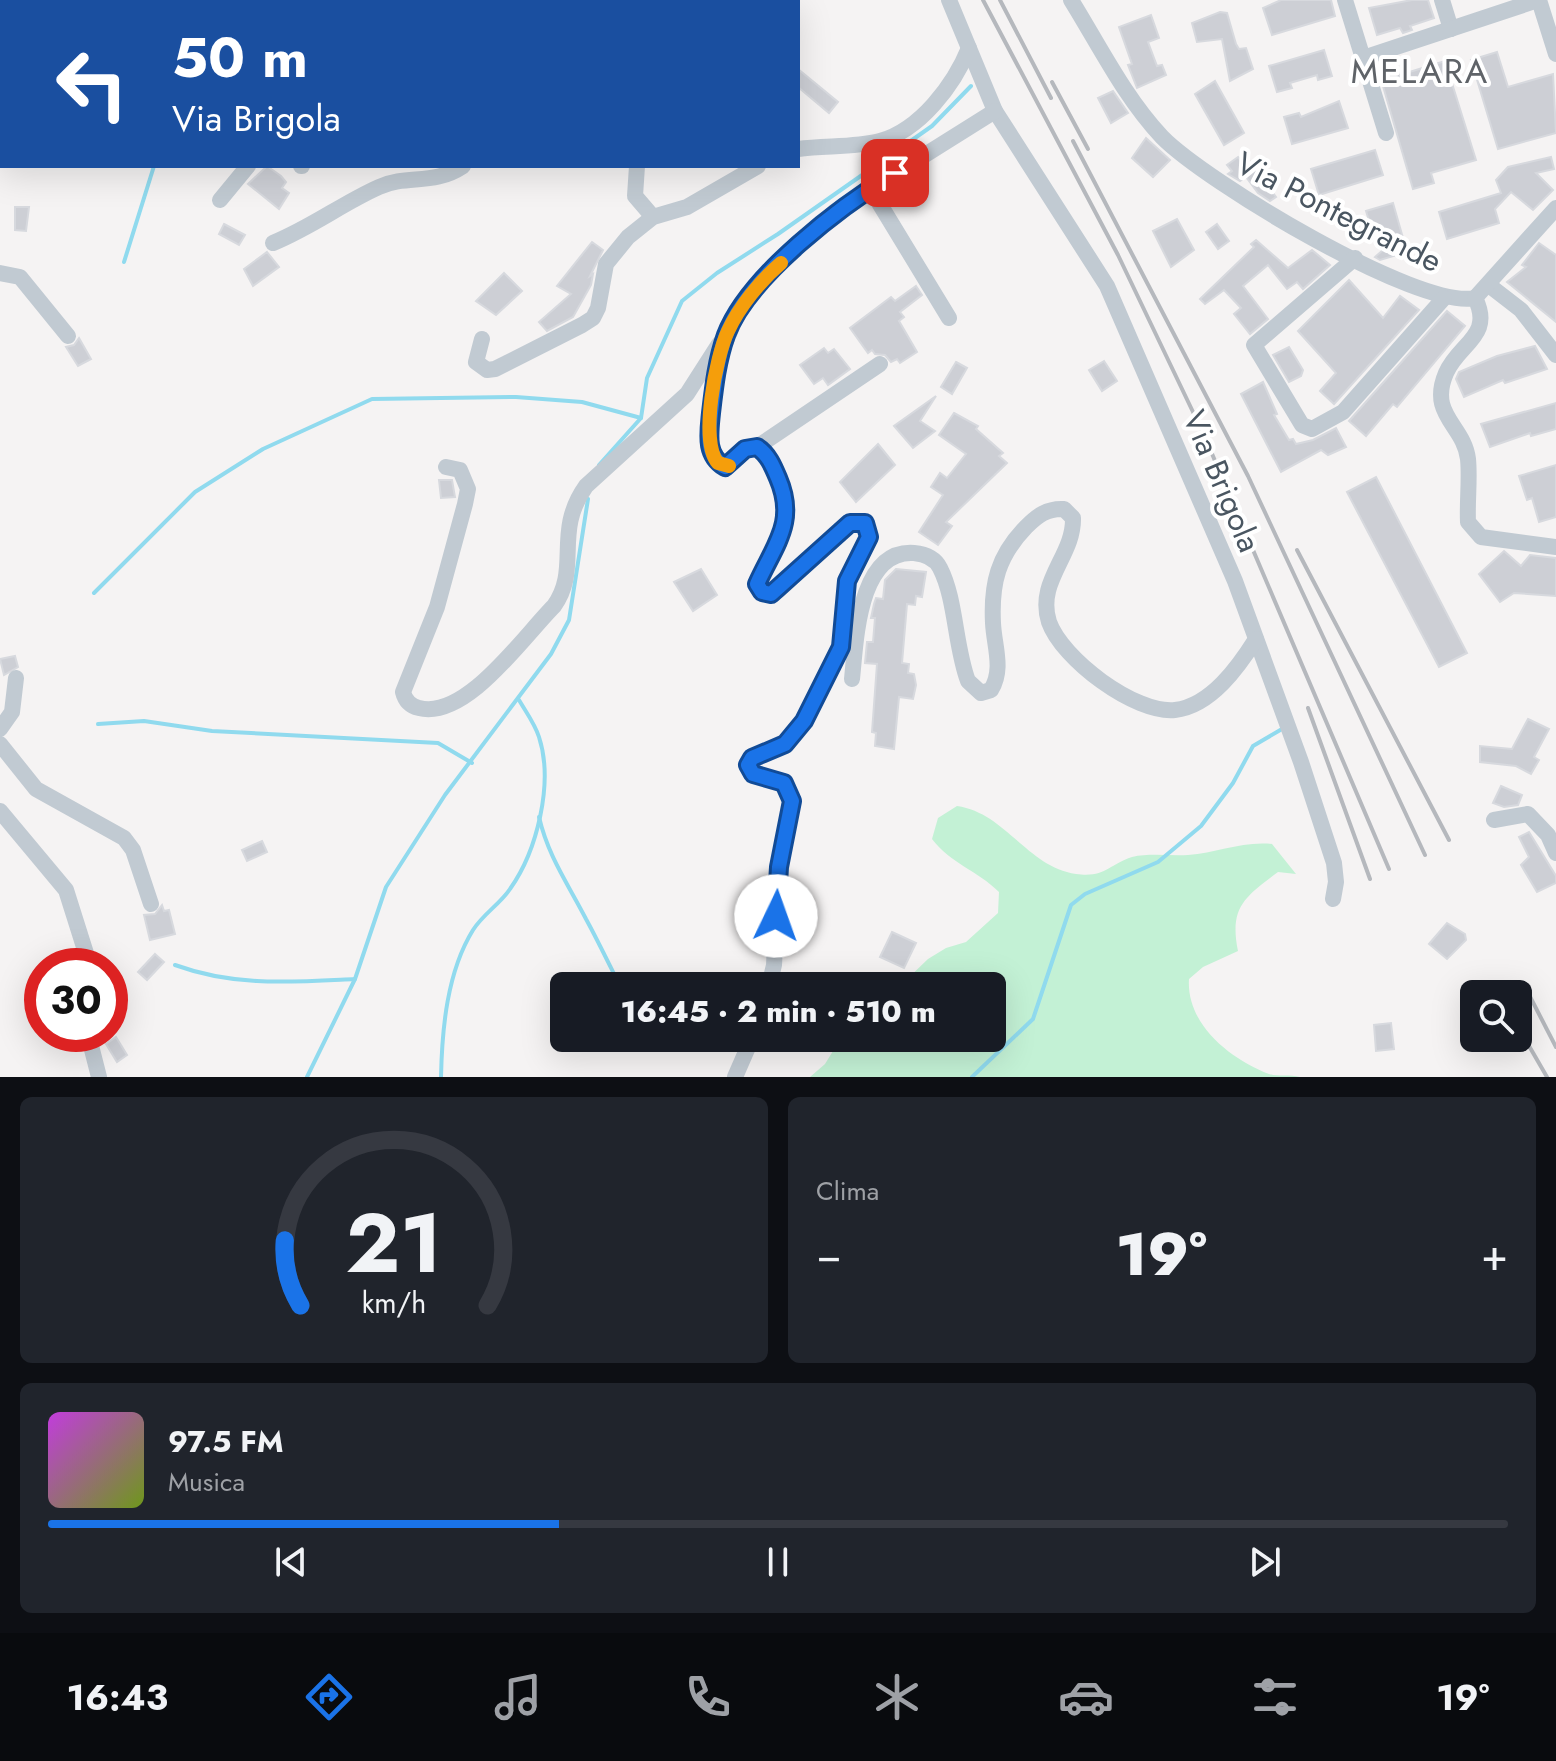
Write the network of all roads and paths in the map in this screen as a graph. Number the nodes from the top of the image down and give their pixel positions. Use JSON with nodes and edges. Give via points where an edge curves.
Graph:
{"nodes":[{"id":1,"x":949,"y":0,"type":"edge"},
{"id":2,"x":1071,"y":0,"type":"edge"},
{"id":3,"x":1345,"y":0,"type":"edge"},
{"id":4,"x":1442,"y":0,"type":"edge"},
{"id":5,"x":1538,"y":0,"type":"edge"},
{"id":6,"x":1451,"y":29,"type":"junction"},
{"id":7,"x":969,"y":48,"type":"junction"},
{"id":8,"x":1556,"y":54,"type":"edge"},
{"id":9,"x":1363,"y":58,"type":"junction"},
{"id":10,"x":995,"y":111,"type":"junction"},
{"id":11,"x":1386,"y":133,"type":"dead end"},
{"id":12,"x":800,"y":149,"type":"edge"},
{"id":13,"x":246,"y":168,"type":"edge"},
{"id":14,"x":459,"y":168,"type":"edge"},
{"id":15,"x":637,"y":168,"type":"edge"},
{"id":16,"x":755,"y":168,"type":"edge"},
{"id":17,"x":870,"y":188,"type":"junction"},
{"id":18,"x":220,"y":200,"type":"dead end"},
{"id":19,"x":1556,"y":208,"type":"edge"},
{"id":20,"x":653,"y":217,"type":"junction"},
{"id":21,"x":273,"y":243,"type":"dead end"},
{"id":22,"x":1355,"y":258,"type":"junction"},
{"id":23,"x":0,"y":273,"type":"edge"},
{"id":24,"x":1490,"y":286,"type":"junction"},
{"id":25,"x":1444,"y":298,"type":"junction"},
{"id":26,"x":1475,"y":298,"type":"junction"},
{"id":27,"x":949,"y":318,"type":"dead end"},
{"id":28,"x":727,"y":333,"type":"junction"},
{"id":29,"x":68,"y":336,"type":"dead end"},
{"id":30,"x":482,"y":339,"type":"dead end"},
{"id":31,"x":1556,"y":355,"type":"edge"},
{"id":32,"x":880,"y":364,"type":"dead end"},
{"id":33,"x":757,"y":447,"type":"junction"},
{"id":34,"x":446,"y":467,"type":"dead end"},
{"id":35,"x":1556,"y":547,"type":"edge"},
{"id":36,"x":1256,"y":639,"type":"junction"},
{"id":37,"x":16,"y":678,"type":"dead end"},
{"id":38,"x":852,"y":679,"type":"dead end"},
{"id":39,"x":0,"y":729,"type":"edge"},
{"id":40,"x":0,"y":744,"type":"edge"},
{"id":41,"x":0,"y":811,"type":"edge"},
{"id":42,"x":1494,"y":820,"type":"dead end"},
{"id":43,"x":1556,"y":853,"type":"edge"},
{"id":44,"x":1333,"y":899,"type":"dead end"},
{"id":45,"x":151,"y":904,"type":"dead end"},
{"id":46,"x":84,"y":948,"type":"edge"},
{"id":47,"x":770,"y":972,"type":"edge"},
{"id":48,"x":93,"y":1052,"type":"edge"},
{"id":49,"x":746,"y":1052,"type":"edge"},
{"id":50,"x":99,"y":1077,"type":"edge"},
{"id":51,"x":735,"y":1077,"type":"edge"}],
"edges":[{"from":1,"to":7,"type":"street","name":"Via Brigola"},
{"from":2,"to":22,"type":"street","name":"Via Pontegrande","via":[[1162,136],[1220,185]]},
{"from":3,"to":9,"type":"street"},
{"from":4,"to":6,"type":"street"},
{"from":5,"to":6,"type":"street"},
{"from":5,"to":8,"type":"street"},
{"from":6,"to":9,"type":"street"},
{"from":7,"to":10,"type":"street","name":"Via Brigola"},
{"from":7,"to":12,"type":"street","via":[[941,95],[900,132],[870,143]]},
{"from":9,"to":11,"type":"street"},
{"from":10,"to":17,"type":"street"},
{"from":10,"to":36,"type":"street","name":"Via Brigola","via":[[1107,286]]},
{"from":13,"to":18,"type":"street"},
{"from":14,"to":21,"type":"street","via":[[439,179],[382,185],[314,226]]},
{"from":15,"to":20,"type":"street","via":[[635,196]]},
{"from":16,"to":20,"type":"street","via":[[687,207]]},
{"from":17,"to":27,"type":"street"},
{"from":17,"to":28,"type":"street","via":[[834,212],[769,273]]},
{"from":19,"to":24,"type":"street","name":"Via Pontegrande"},
{"from":20,"to":30,"type":"street","via":[[612,254],[593,318],[495,369],[476,362]]},
{"from":22,"to":25,"type":"street","name":"Via Pontegrande"},
{"from":22,"to":25,"type":"street","via":[[1254,345],[1302,425],[1312,429],[1343,412]]},
{"from":23,"to":29,"type":"street","via":[[20,277]]},
{"from":24,"to":26,"type":"street","name":"Via Pontegrande"},
{"from":24,"to":31,"type":"street","via":[[1521,310]]},
{"from":25,"to":26,"type":"street","name":"Via Pontegrande"},
{"from":26,"to":35,"type":"street","name":"Via Pontegrande","via":[[1483,313],[1481,327],[1446,372],[1443,388],[1447,420],[1465,440],[1468,522],[1481,537]]},
{"from":28,"to":33,"type":"street","via":[[712,403],[709,449],[725,467],[745,449]]},
{"from":28,"to":34,"type":"street","via":[[687,394],[573,504],[565,591],[554,606],[465,699],[429,710],[415,707],[403,692],[437,607],[468,489],[460,470]]},
{"from":32,"to":33,"type":"street"},
{"from":33,"to":47,"type":"street","via":[[774,469],[788,512],[757,584],[762,592],[771,594],[784,586],[850,523],[865,523],[869,537],[847,581],[841,647],[804,721],[785,744],[752,758],[748,765],[753,774],[784,783],[792,801],[779,867]]},
{"from":36,"to":38,"type":"street","via":[[1237,670],[1177,710],[1153,708],[1096,678],[1065,651],[1049,623],[1049,578],[1073,530],[1073,518],[1055,508],[1032,521],[997,564],[993,621],[999,670],[991,690],[981,693],[968,681],[942,574],[931,558],[916,553],[882,566],[860,602]]},
{"from":36,"to":44,"type":"street","name":"Via Brigola","via":[[1334,863]]},
{"from":37,"to":39,"type":"street","via":[[12,712]]},
{"from":40,"to":45,"type":"street","via":[[36,789],[124,838]]},
{"from":41,"to":46,"type":"street","via":[[66,890]]},
{"from":42,"to":43,"type":"street","via":[[1528,814]]},
{"from":48,"to":50,"type":"street"},
{"from":49,"to":51,"type":"street"}]}
